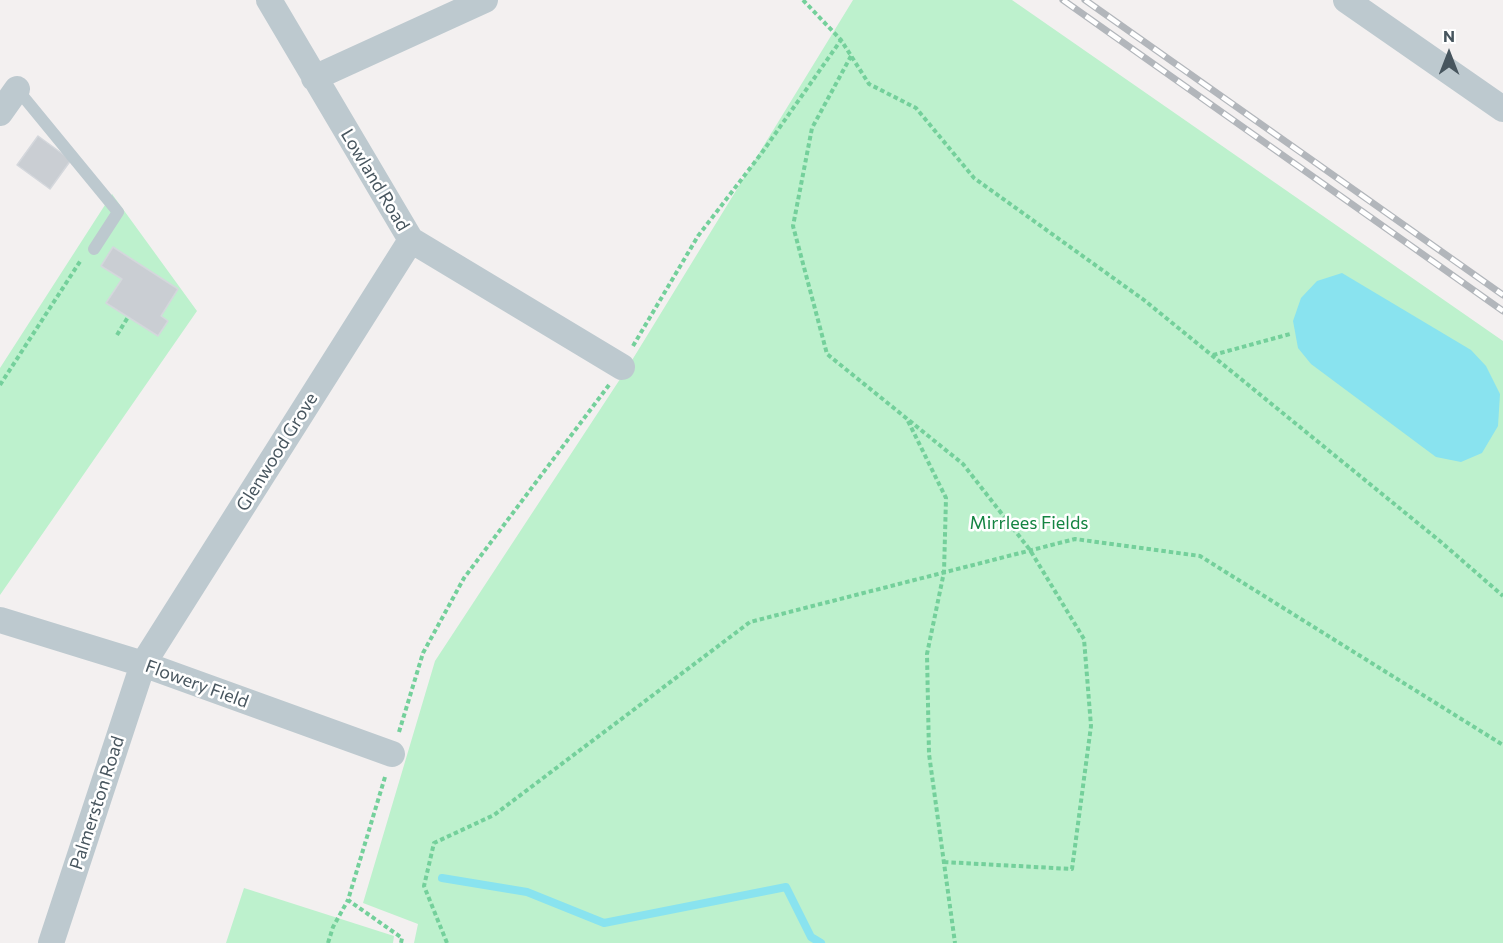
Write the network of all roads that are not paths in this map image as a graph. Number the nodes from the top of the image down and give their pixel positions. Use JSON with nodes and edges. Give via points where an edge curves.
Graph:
{"nodes":[{"id":1,"x":269,"y":0,"type":"edge"},
{"id":2,"x":485,"y":0,"type":"edge"},
{"id":3,"x":1346,"y":0,"type":"edge"},
{"id":4,"x":314,"y":78,"type":"junction"},
{"id":5,"x":17,"y":89,"type":"joint"},
{"id":6,"x":1503,"y":109,"type":"edge"},
{"id":7,"x":0,"y":113,"type":"edge"},
{"id":8,"x":411,"y":240,"type":"junction"},
{"id":9,"x":94,"y":249,"type":"road end"},
{"id":10,"x":622,"y":367,"type":"road end"},
{"id":11,"x":0,"y":620,"type":"edge"},
{"id":12,"x":143,"y":664,"type":"junction"},
{"id":13,"x":392,"y":754,"type":"road end"},
{"id":14,"x":51,"y":943,"type":"edge"}],
"edges":[{"from":1,"to":4,"type":"street","name":"Lowland Road"},
{"from":2,"to":4,"type":"street"},
{"from":3,"to":6,"type":"street"},
{"from":4,"to":8,"type":"street","name":"Lowland Road"},
{"from":5,"to":7,"type":"street"},
{"from":5,"to":9,"type":"lane","via":[[118,212]]},
{"from":8,"to":10,"type":"street","name":"Lowland Road"},
{"from":8,"to":12,"type":"street","name":"Glenwood Grove"},
{"from":11,"to":12,"type":"street","name":"Flowery Field"},
{"from":12,"to":13,"type":"street","name":"Flowery Field"},
{"from":12,"to":14,"type":"street","name":"Palmerston Road"}]}
